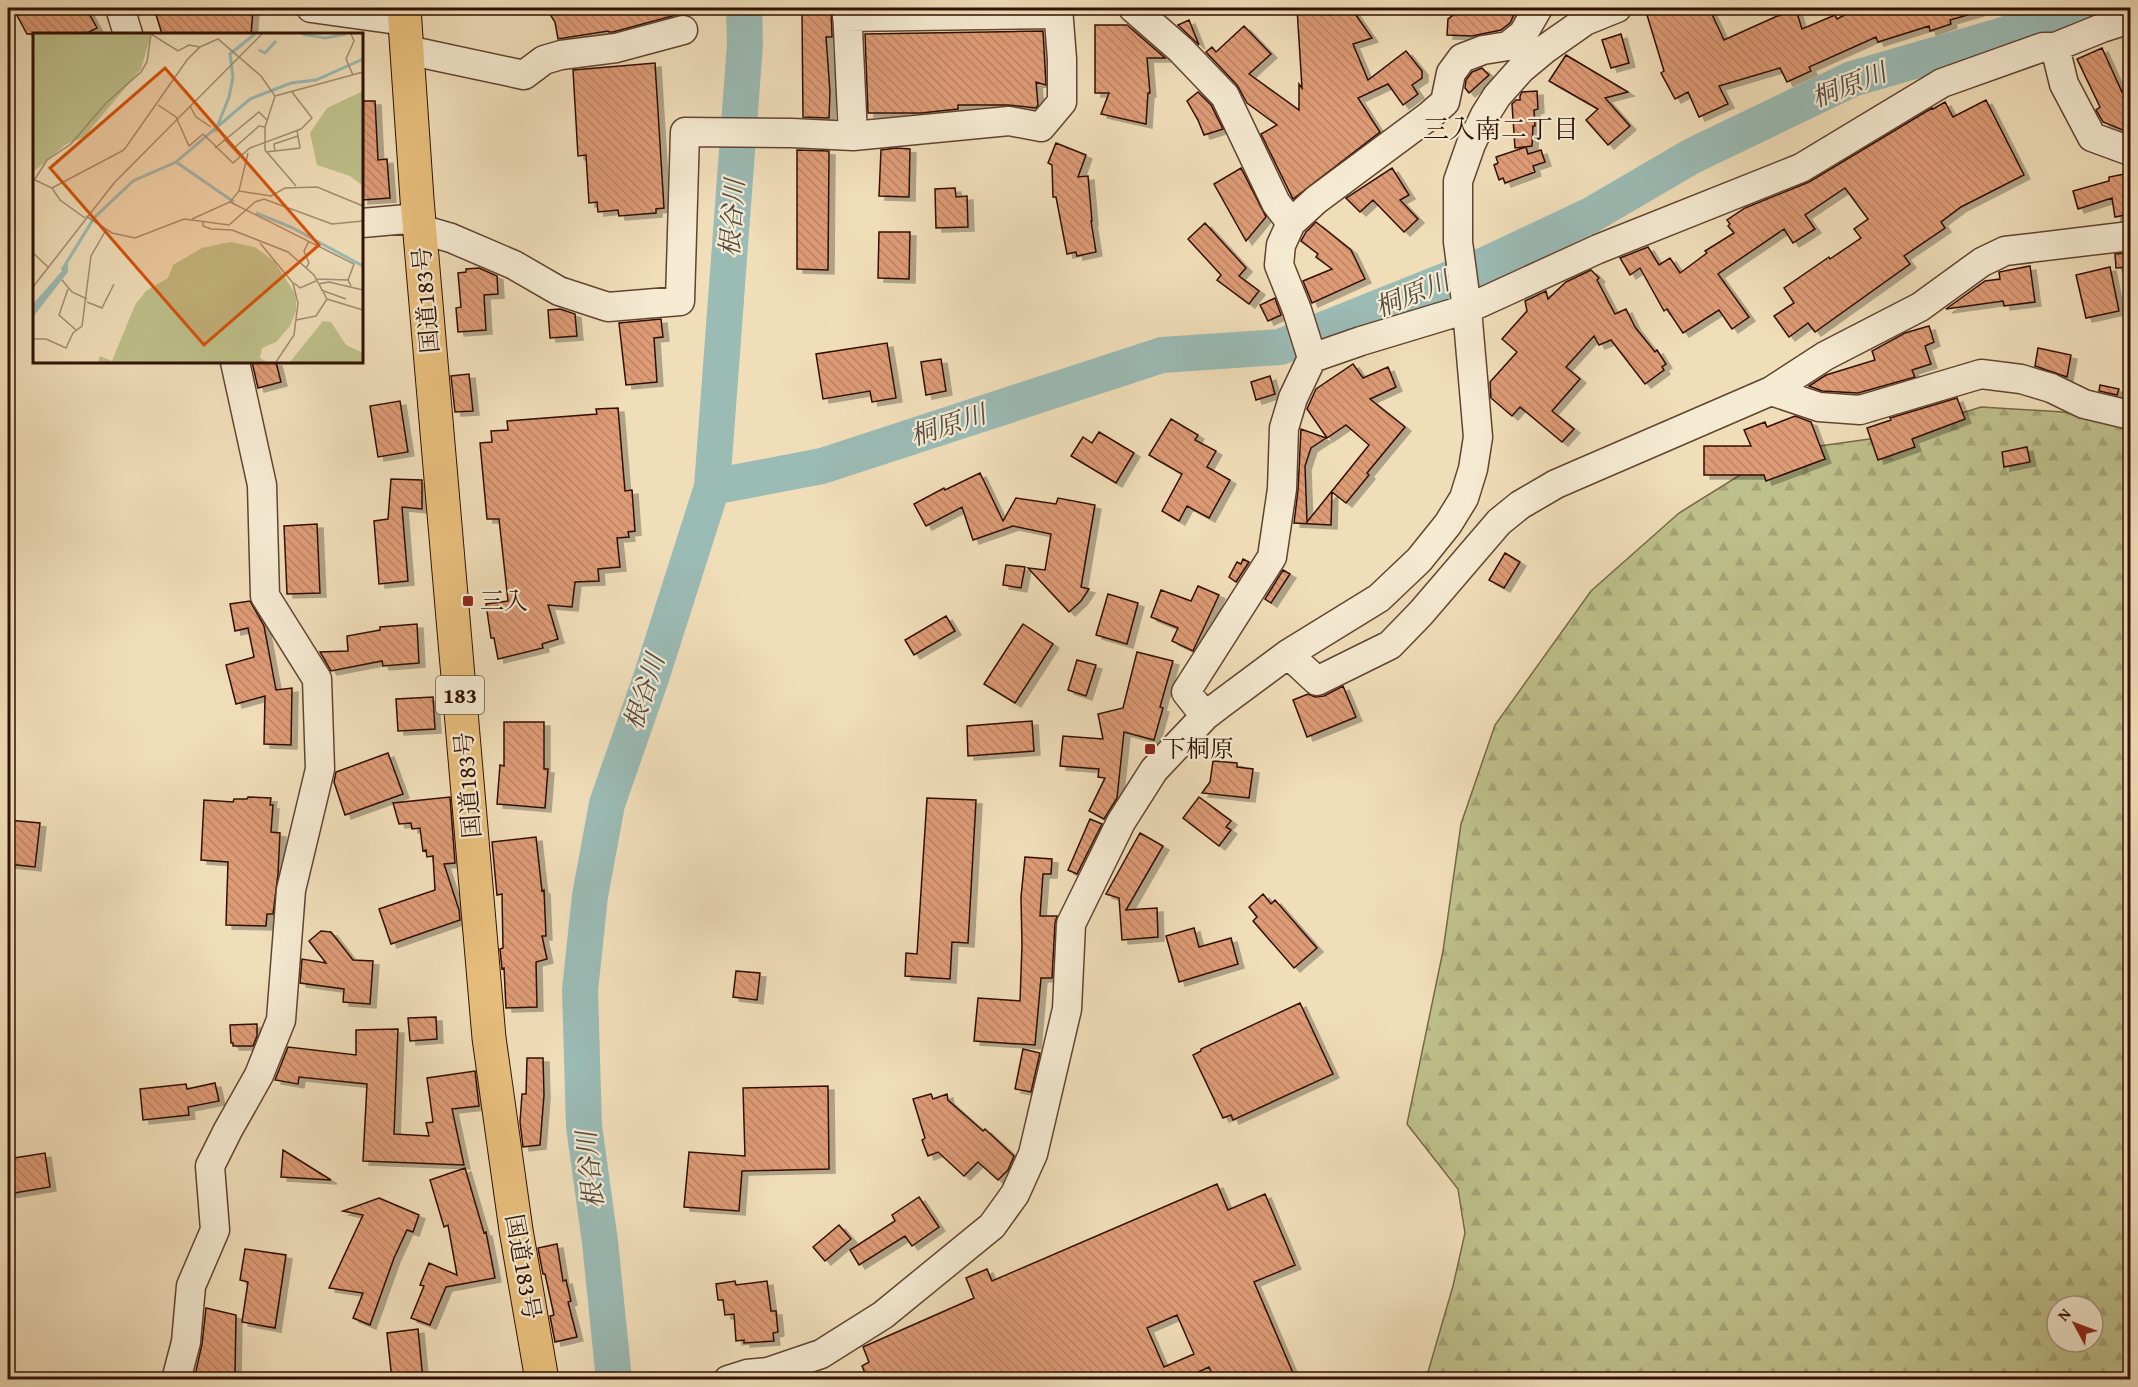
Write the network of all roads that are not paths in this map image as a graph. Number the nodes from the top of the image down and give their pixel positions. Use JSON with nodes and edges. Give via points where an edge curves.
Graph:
{"nodes":[{"id":1,"x":120,"y":8,"type":"edge"},
{"id":2,"x":311,"y":8,"type":"edge"},
{"id":3,"x":1133,"y":8,"type":"edge"},
{"id":4,"x":1538,"y":8,"type":"edge"},
{"id":5,"x":1617,"y":8,"type":"edge"},
{"id":6,"x":963,"y":11,"type":"edge"},
{"id":7,"x":1058,"y":11,"type":"edge"},
{"id":8,"x":847,"y":12,"type":"edge"},
{"id":9,"x":2130,"y":19,"type":"edge"},
{"id":10,"x":405,"y":26,"type":"edge"},
{"id":11,"x":683,"y":30,"type":"dead end"},
{"id":12,"x":128,"y":33,"type":"edge"},
{"id":13,"x":2055,"y":47,"type":"junction"},
{"id":14,"x":1445,"y":102,"type":"junction"},
{"id":15,"x":1485,"y":115,"type":"junction"},
{"id":16,"x":853,"y":136,"type":"junction"},
{"id":17,"x":2130,"y":152,"type":"edge"},
{"id":18,"x":363,"y":223,"type":"edge"},
{"id":19,"x":1291,"y":223,"type":"junction"},
{"id":20,"x":420,"y":229,"type":"junction"},
{"id":21,"x":2130,"y":236,"type":"edge"},
{"id":22,"x":1466,"y":304,"type":"junction"},
{"id":23,"x":1312,"y":355,"type":"junction"},
{"id":24,"x":235,"y":363,"type":"edge"},
{"id":25,"x":1771,"y":391,"type":"junction"},
{"id":26,"x":2130,"y":415,"type":"edge"},
{"id":27,"x":1288,"y":654,"type":"junction"},
{"id":28,"x":1205,"y":716,"type":"junction"},
{"id":29,"x":753,"y":1376,"type":"edge"},
{"id":30,"x":176,"y":1380,"type":"edge"},
{"id":31,"x":542,"y":1380,"type":"edge"}],
"edges":[{"from":1,"to":12,"type":"street"},
{"from":2,"to":10,"type":"street"},
{"from":3,"to":19,"type":"street","via":[[1225,96],[1276,203]]},
{"from":4,"to":14,"type":"street","via":[[1523,34],[1508,46],[1462,58],[1451,74]]},
{"from":5,"to":15,"type":"street","via":[[1586,21],[1545,49],[1521,69]]},
{"from":6,"to":7,"type":"street"},
{"from":6,"to":8,"type":"street"},
{"from":7,"to":16,"type":"street","via":[[1062,102],[1041,127],[1009,121]]},
{"from":8,"to":16,"type":"street"},
{"from":9,"to":13,"type":"street"},
{"from":10,"to":11,"type":"street","via":[[524,75],[544,60],[561,55],[615,48]]},
{"from":10,"to":20,"type":"highway","name":"国道183号","number":"183"},
{"from":13,"to":17,"type":"street","via":[[2064,84],[2092,137]]},
{"from":13,"to":22,"type":"street","via":[[2043,46],[1942,83],[1802,168]]},
{"from":14,"to":15,"type":"street"},
{"from":14,"to":19,"type":"street"},
{"from":15,"to":22,"type":"street","via":[[1458,181],[1458,242]]},
{"from":16,"to":20,"type":"street","via":[[685,132],[680,301],[608,307],[559,291],[514,265]]},
{"from":18,"to":20,"type":"street","via":[[407,219]]},
{"from":19,"to":23,"type":"street","via":[[1281,245],[1279,265]]},
{"from":20,"to":31,"type":"highway","name":"国道183号","number":"183","via":[[489,1038]]},
{"from":21,"to":25,"type":"street","via":[[2005,251],[1982,262],[1920,307],[1825,356]]},
{"from":22,"to":23,"type":"street"},
{"from":22,"to":27,"type":"street","via":[[1478,437],[1464,498],[1419,560],[1379,598]]},
{"from":23,"to":28,"type":"street","via":[[1284,428],[1282,489],[1272,557],[1186,692]]},
{"from":24,"to":30,"type":"street","via":[[262,485],[265,596],[317,679],[320,769],[291,890],[281,1020],[259,1075],[210,1166],[215,1230],[191,1286],[186,1342]]},
{"from":25,"to":26,"type":"street","via":[[1819,407],[1860,410],[1981,374],[2021,379],[2084,404]]},
{"from":25,"to":27,"type":"street","via":[[1556,484],[1520,505],[1498,522],[1390,645],[1317,681]]},
{"from":27,"to":28,"type":"street"},
{"from":28,"to":29,"type":"street","via":[[1154,770],[1121,822],[1071,924],[1067,1009],[1034,1154],[1015,1194],[992,1226],[883,1315],[821,1354]]}]}
